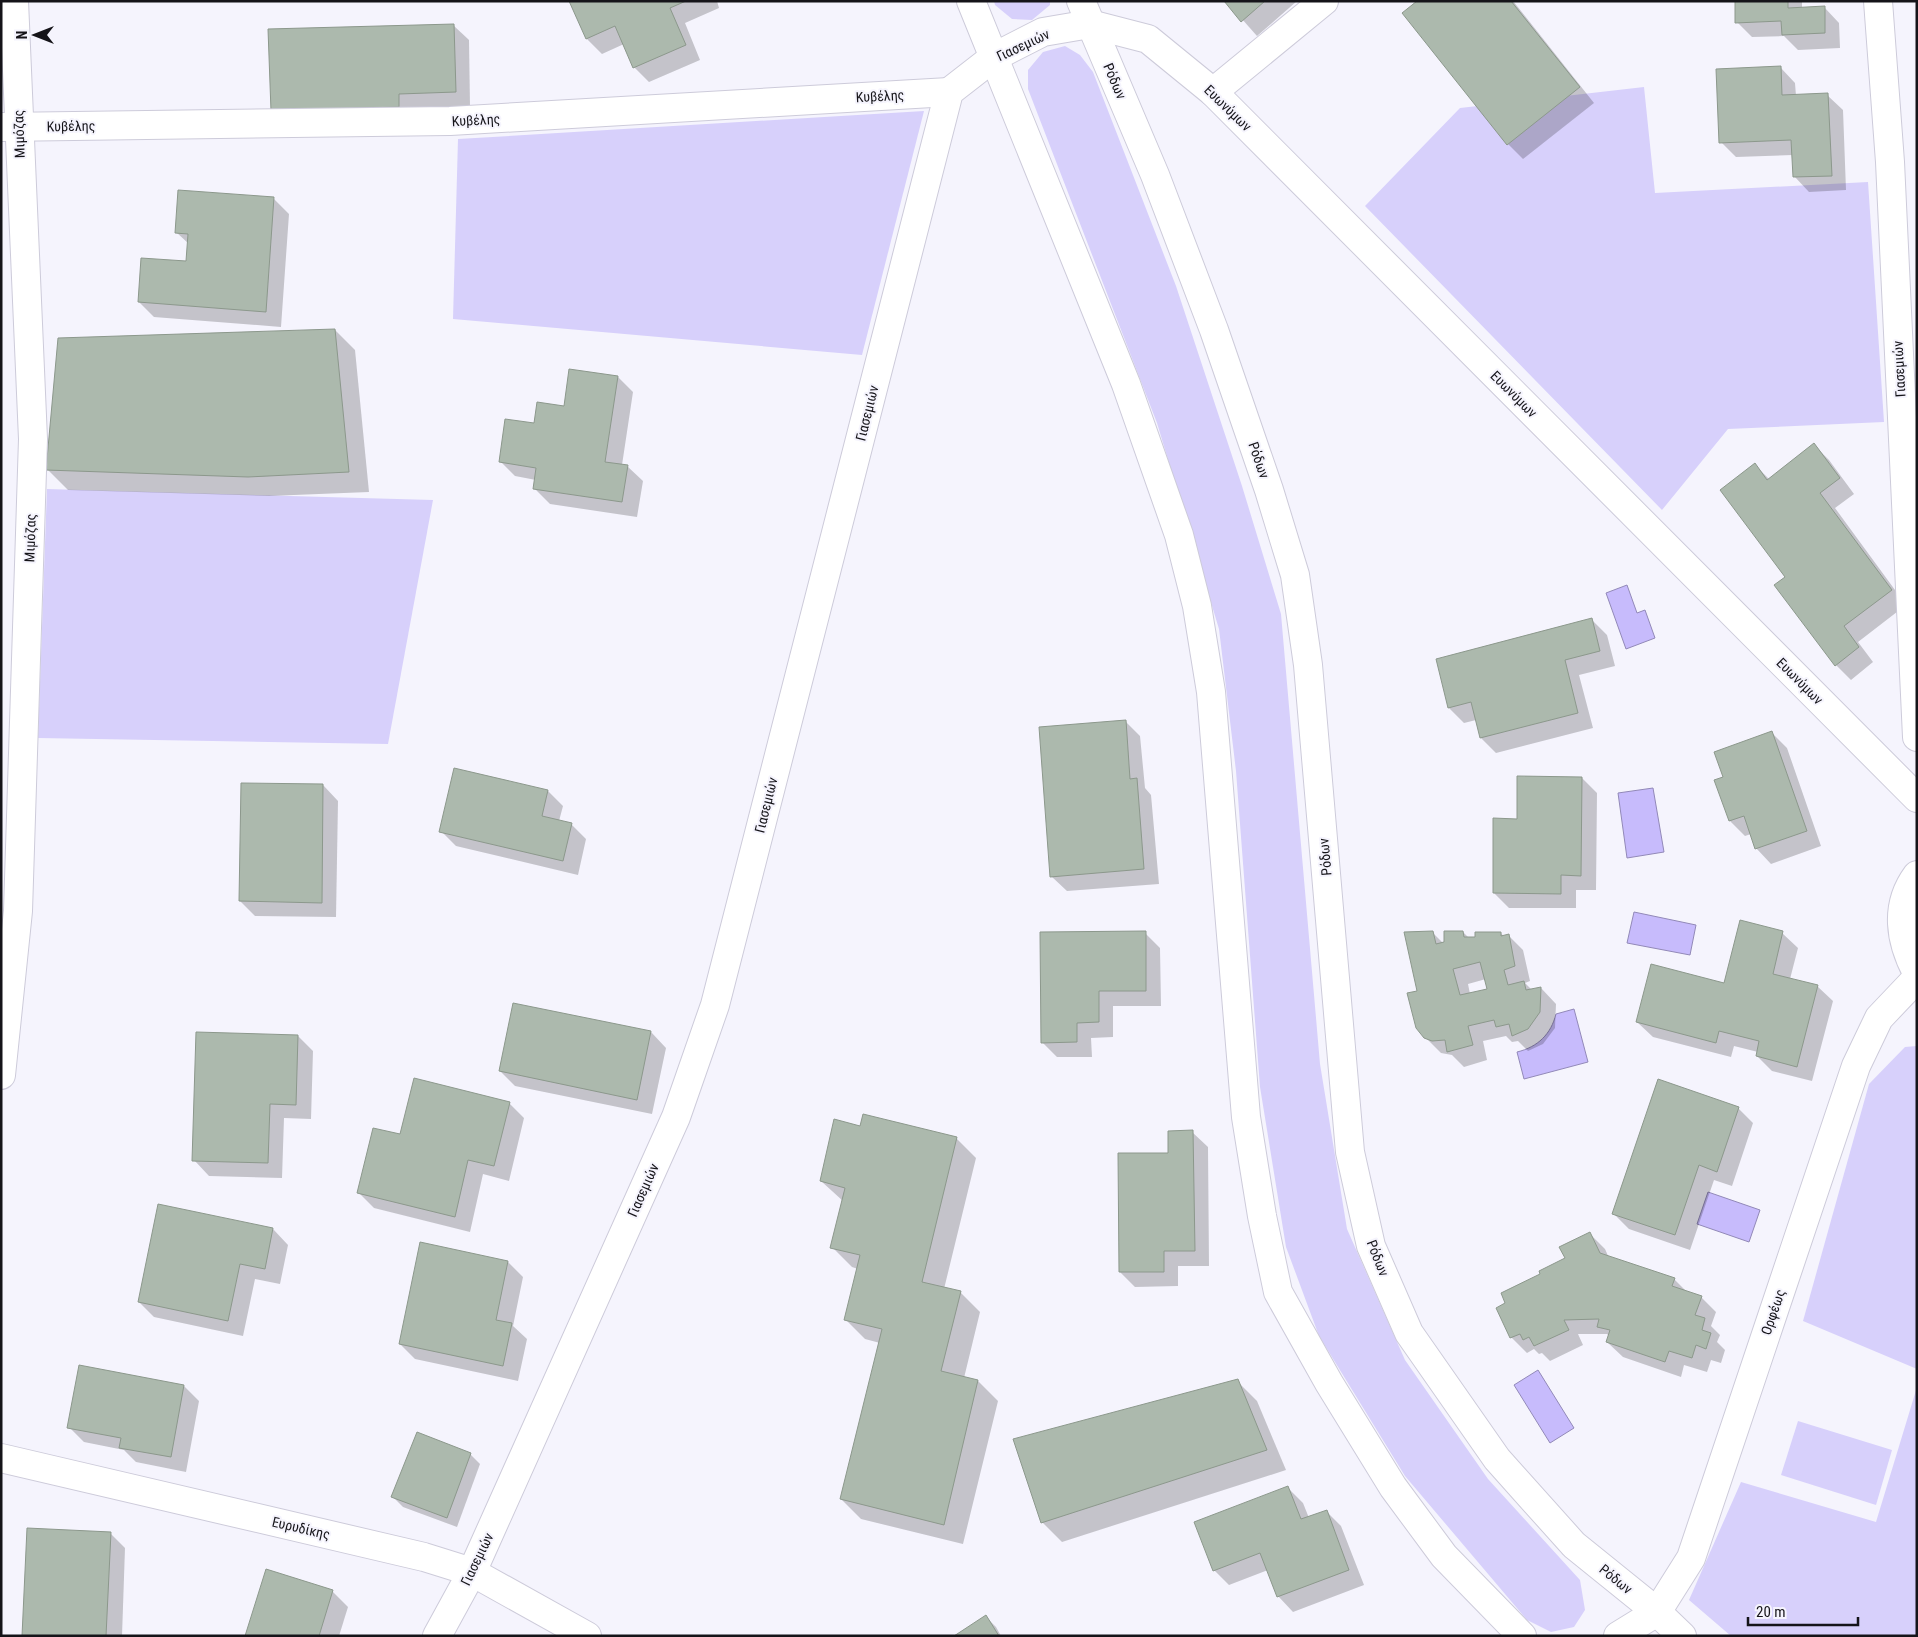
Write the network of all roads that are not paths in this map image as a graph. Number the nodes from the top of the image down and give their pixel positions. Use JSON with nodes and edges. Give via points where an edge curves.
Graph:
{"nodes":[{"id":1,"x":14,"y":1,"type":"edge"},
{"id":2,"x":971,"y":1,"type":"edge"},
{"id":3,"x":1324,"y":1,"type":"edge"},
{"id":4,"x":1878,"y":1,"type":"edge"},
{"id":5,"x":1085,"y":12,"type":"edge"},
{"id":6,"x":994,"y":57,"type":"junction"},
{"id":7,"x":949,"y":92,"type":"junction"},
{"id":8,"x":1213,"y":92,"type":"junction"},
{"id":9,"x":10,"y":127,"type":"edge"},
{"id":10,"x":1917,"y":737,"type":"edge"},
{"id":11,"x":1917,"y":798,"type":"edge"},
{"id":12,"x":1917,"y":875,"type":"edge"},
{"id":13,"x":1917,"y":973,"type":"edge"},
{"id":14,"x":1917,"y":978,"type":"edge"},
{"id":15,"x":1,"y":1075,"type":"edge"},
{"id":16,"x":1,"y":1458,"type":"edge"},
{"id":17,"x":472,"y":1572,"type":"junction"},
{"id":18,"x":1657,"y":1612,"type":"junction"},
{"id":19,"x":437,"y":1636,"type":"edge"},
{"id":20,"x":587,"y":1636,"type":"edge"},
{"id":21,"x":1522,"y":1636,"type":"edge"},
{"id":22,"x":1618,"y":1636,"type":"edge"},
{"id":23,"x":1682,"y":1636,"type":"edge"}],
"edges":[{"from":1,"to":9,"type":"street","name":"Μιμόζας"},
{"from":2,"to":6,"type":"street"},
{"from":3,"to":8,"type":"street"},
{"from":4,"to":10,"type":"street","name":"Γιασεμιών","via":[[1890,162]]},
{"from":5,"to":6,"type":"street","name":"Γιασεμιών"},
{"from":5,"to":8,"type":"street","name":"Ευωνύμων","via":[[1148,40]]},
{"from":5,"to":18,"type":"street","name":"Ρόδων","via":[[1155,175],[1210,321],[1295,575],[1308,665],[1350,1152],[1371,1246],[1409,1333],[1497,1459],[1574,1545]]},
{"from":6,"to":7,"type":"street","name":"Γιασεμιών"},
{"from":6,"to":21,"type":"street","via":[[1126,384],[1180,535],[1197,606],[1211,692],[1246,1117],[1278,1292],[1393,1487],[1444,1556]]},
{"from":7,"to":9,"type":"street","name":"Κυβέλης","via":[[450,121]]},
{"from":7,"to":17,"type":"street","name":"Γιασεμιών","via":[[715,1006],[676,1117]]},
{"from":8,"to":11,"type":"street","name":"Ευωνύμων"},
{"from":9,"to":15,"type":"street","name":"Μιμόζας","via":[[33,439],[18,911]]},
{"from":12,"to":13,"type":"street","via":[[1903,904],[1901,929],[1907,954]]},
{"from":14,"to":18,"type":"street","name":"Ορφέως","via":[[1879,1018],[1856,1066],[1690,1558]]},
{"from":16,"to":17,"type":"street","name":"Ευρυδίκης","via":[[424,1556]]},
{"from":17,"to":19,"type":"street","name":"Γιασεμιών"},
{"from":17,"to":20,"type":"street","name":"Ευρυδίκης"},
{"from":18,"to":22,"type":"street","name":"Ορφέως"},
{"from":18,"to":23,"type":"street","name":"Ρόδων"}]}
